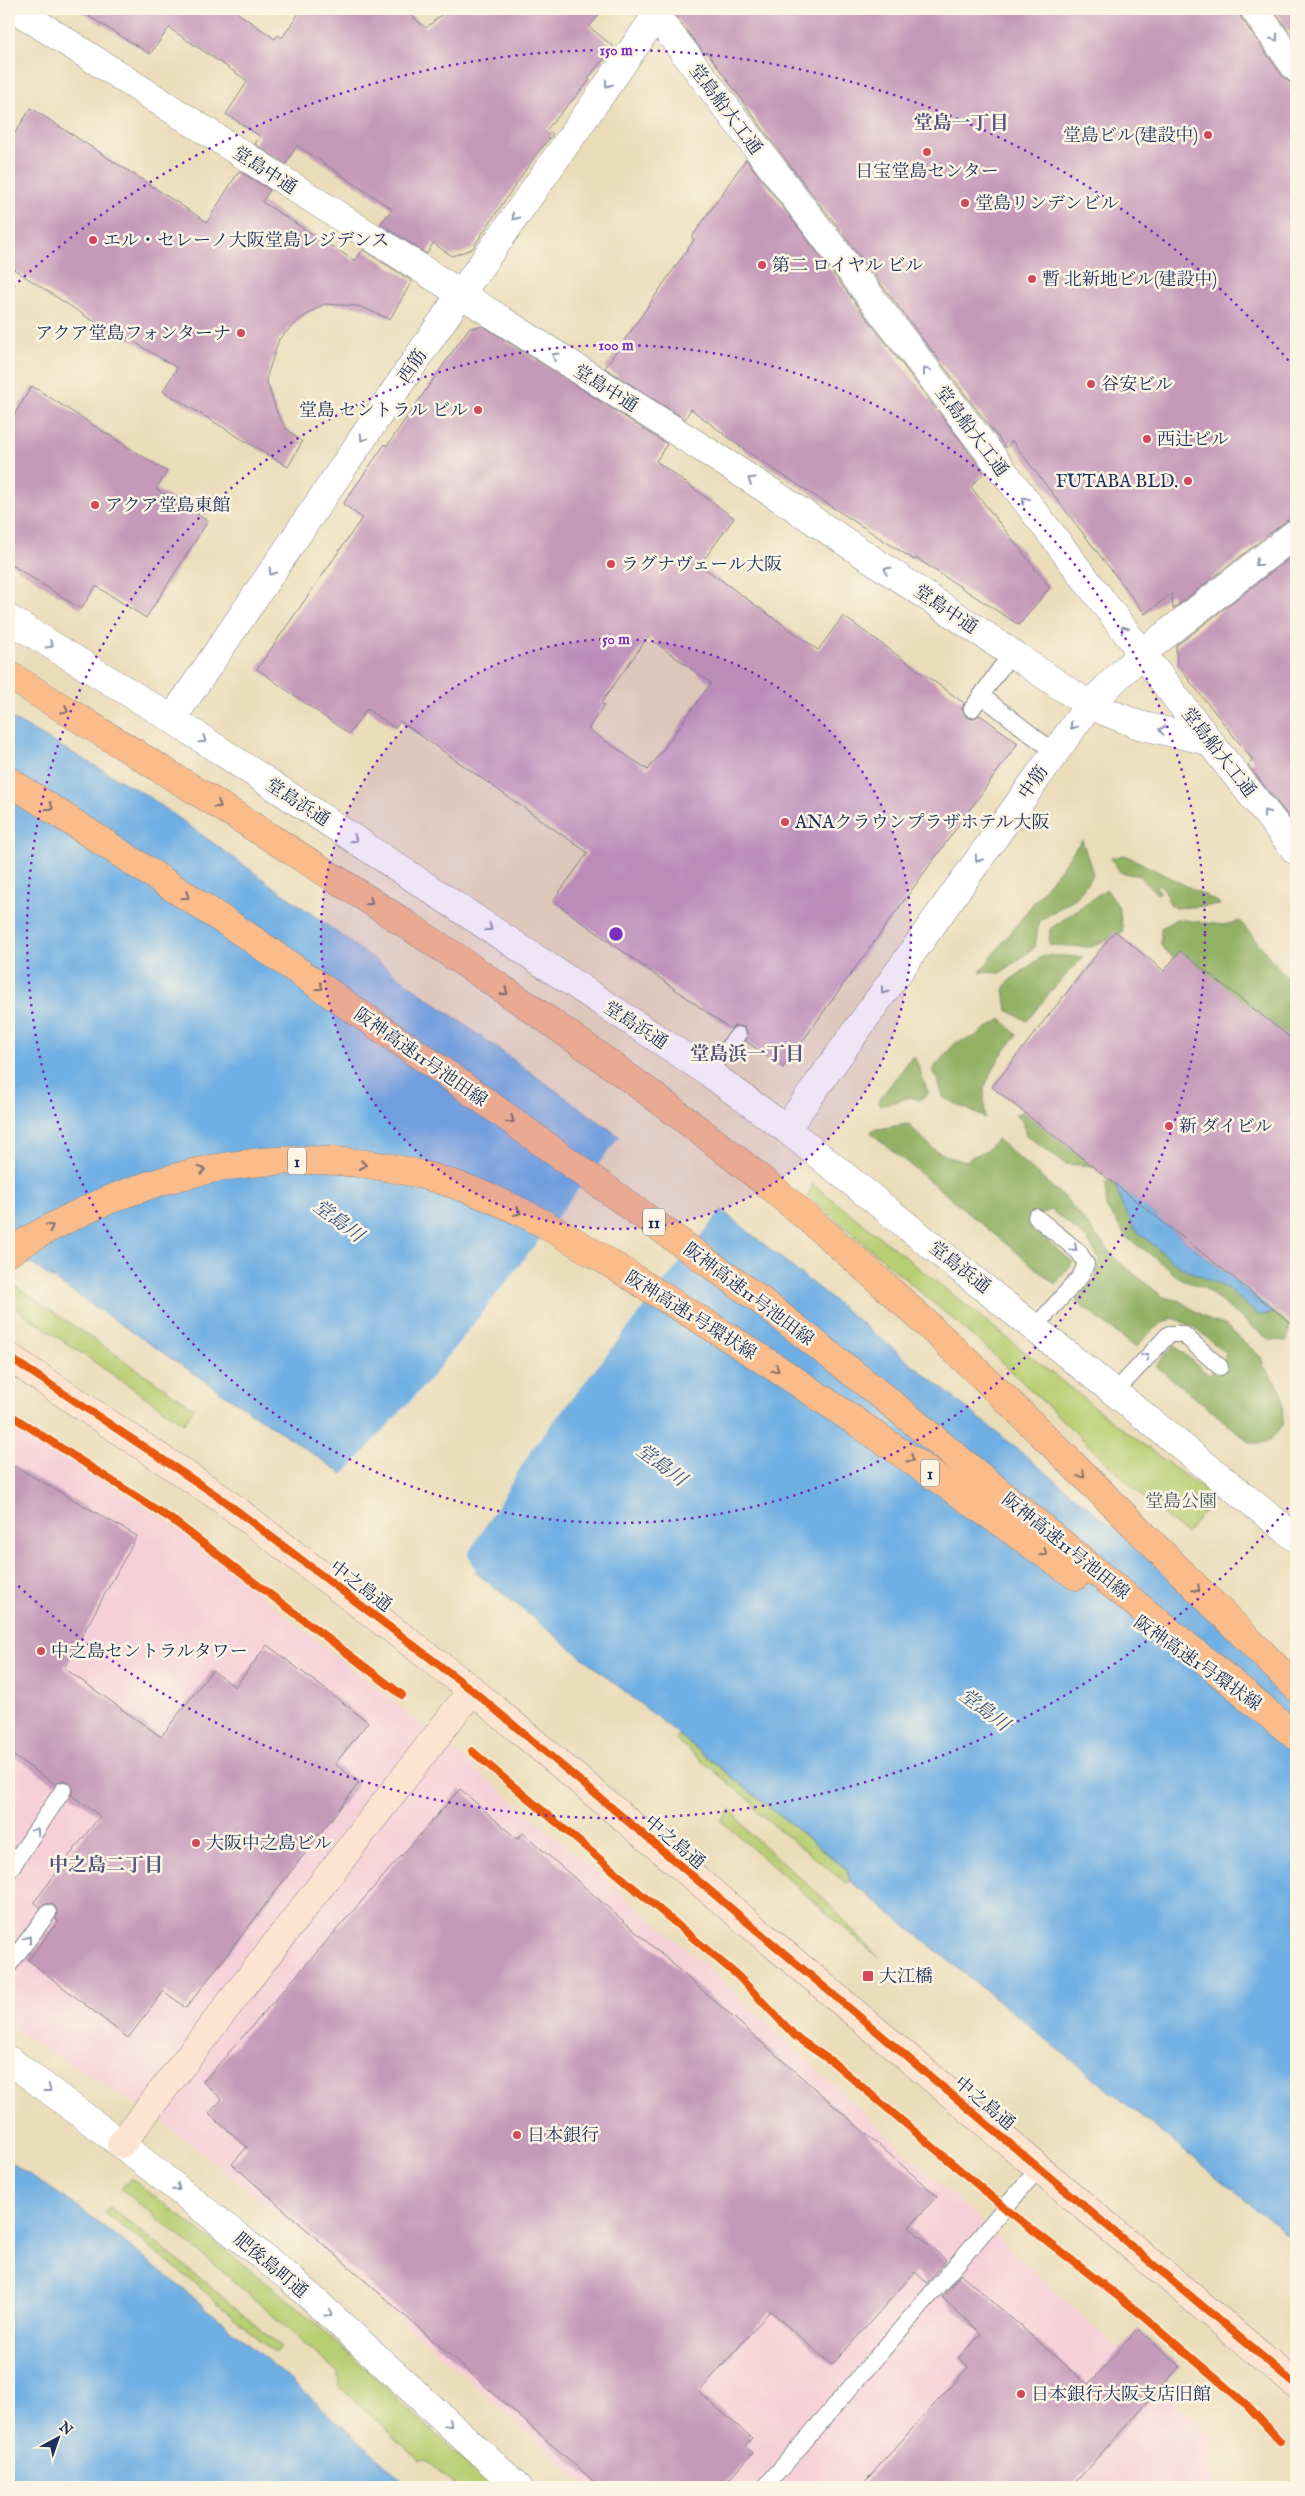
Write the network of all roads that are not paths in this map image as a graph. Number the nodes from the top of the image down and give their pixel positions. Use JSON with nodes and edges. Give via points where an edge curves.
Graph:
{"nodes":[{"id":1,"x":15,"y":9,"type":"edge"},
{"id":2,"x":1254,"y":9,"type":"edge"},
{"id":3,"x":653,"y":12,"type":"edge"},
{"id":4,"x":1296,"y":68,"type":"edge"},
{"id":5,"x":460,"y":295,"type":"junction"},
{"id":6,"x":1296,"y":533,"type":"edge"},
{"id":7,"x":9,"y":620,"type":"edge"},
{"id":8,"x":1011,"y":653,"type":"junction"},
{"id":9,"x":1142,"y":653,"type":"junction"},
{"id":10,"x":9,"y":675,"type":"edge"},
{"id":11,"x":1089,"y":705,"type":"junction"},
{"id":12,"x":172,"y":720,"type":"junction"},
{"id":13,"x":1209,"y":741,"type":"junction"},
{"id":14,"x":1054,"y":752,"type":"junction"},
{"id":15,"x":9,"y":781,"type":"edge"},
{"id":16,"x":1296,"y":851,"type":"edge"},
{"id":17,"x":738,"y":1035,"type":"dead end"},
{"id":18,"x":708,"y":1072,"type":"junction"},
{"id":19,"x":786,"y":1129,"type":"junction"},
{"id":20,"x":1036,"y":1217,"type":"dead end"},
{"id":21,"x":9,"y":1252,"type":"edge"},
{"id":22,"x":1035,"y":1327,"type":"junction"},
{"id":23,"x":9,"y":1357,"type":"edge"},
{"id":24,"x":1220,"y":1367,"type":"dead end"},
{"id":25,"x":1114,"y":1393,"type":"junction"},
{"id":26,"x":1296,"y":1536,"type":"edge"},
{"id":27,"x":1296,"y":1687,"type":"edge"},
{"id":28,"x":472,"y":1690,"type":"junction"},
{"id":29,"x":1264,"y":1709,"type":"junction"},
{"id":30,"x":1296,"y":1736,"type":"edge"},
{"id":31,"x":63,"y":1790,"type":"dead end"},
{"id":32,"x":9,"y":1871,"type":"edge"},
{"id":33,"x":48,"y":1913,"type":"dead end"},
{"id":34,"x":9,"y":1965,"type":"edge"},
{"id":35,"x":9,"y":2060,"type":"edge"},
{"id":36,"x":121,"y":2144,"type":"junction"},
{"id":37,"x":1039,"y":2168,"type":"junction"},
{"id":38,"x":1296,"y":2385,"type":"edge"},
{"id":39,"x":518,"y":2487,"type":"edge"},
{"id":40,"x":765,"y":2487,"type":"edge"}],
"edges":[{"from":1,"to":5,"type":"street","name":"堂島中通"},
{"from":2,"to":4,"type":"street","one_way":true},
{"from":3,"to":5,"type":"street","name":"西筋","one_way":true},
{"from":9,"to":3,"type":"street","name":"堂島船大工通","one_way":true},
{"from":8,"to":5,"type":"street","name":"堂島中通","one_way":true,"via":[[777,496]]},
{"from":5,"to":12,"type":"street","name":"西筋","one_way":true},
{"from":6,"to":9,"type":"street","name":"中筋","one_way":true},
{"from":7,"to":12,"type":"street","name":"堂島浜通","one_way":true},
{"from":8,"to":11,"type":"street","name":"堂島中通"},
{"from":8,"to":14,"type":"lane","via":[[977,703]]},
{"from":9,"to":11,"type":"street","name":"中筋"},
{"from":9,"to":13,"type":"street","name":"堂島船大工通"},
{"from":10,"to":27,"type":"highway","one_way":true,"via":[[197,791],[506,992],[730,1155],[938,1333]]},
{"from":13,"to":11,"type":"street","name":"堂島中通","one_way":true,"via":[[1139,725]]},
{"from":11,"to":14,"type":"street","name":"中筋","one_way":true},
{"from":12,"to":18,"type":"street","name":"堂島浜通","one_way":true},
{"from":16,"to":13,"type":"street","name":"堂島船大工通","one_way":true},
{"from":14,"to":19,"type":"street","name":"中筋","one_way":true},
{"from":15,"to":29,"type":"highway","name":"阪神高速11号池田線","number":"11","one_way":true,"via":[[246,936],[461,1084],[680,1241],[888,1400]]},
{"from":17,"to":18,"type":"lane"},
{"from":18,"to":19,"type":"street","name":"堂島浜通"},
{"from":19,"to":22,"type":"street","name":"堂島浜通"},
{"from":20,"to":22,"type":"lane","one_way":true,"via":[[1079,1252],[1086,1264],[1080,1277]]},
{"from":21,"to":29,"type":"highway","name":"阪神高速1号環状線","number":"1","one_way":true,"via":[[49,1226],[101,1202],[158,1181],[215,1167],[275,1160],[336,1161],[403,1171],[469,1190],[530,1217],[729,1338],[870,1430]]},
{"from":22,"to":25,"type":"street","name":"堂島浜通"},
{"from":23,"to":28,"type":"street","name":"中之島通","via":[[219,1497]]},
{"from":25,"to":24,"type":"lane","one_way":true,"via":[[1169,1334],[1183,1334]]},
{"from":25,"to":26,"type":"street","name":"堂島浜通"},
{"from":28,"to":36,"type":"street"},
{"from":28,"to":37,"type":"street","name":"中之島通"},
{"from":29,"to":30,"type":"highway","name":"阪神高速1号環状線","number":"1"},
{"from":32,"to":31,"type":"lane","one_way":true},
{"from":34,"to":33,"type":"lane","one_way":true},
{"from":35,"to":36,"type":"street","name":"肥後島町通","one_way":true},
{"from":36,"to":39,"type":"street","name":"肥後島町通","one_way":true,"via":[[291,2280]]},
{"from":37,"to":38,"type":"street","name":"中之島通"},
{"from":37,"to":40,"type":"lane"}]}
